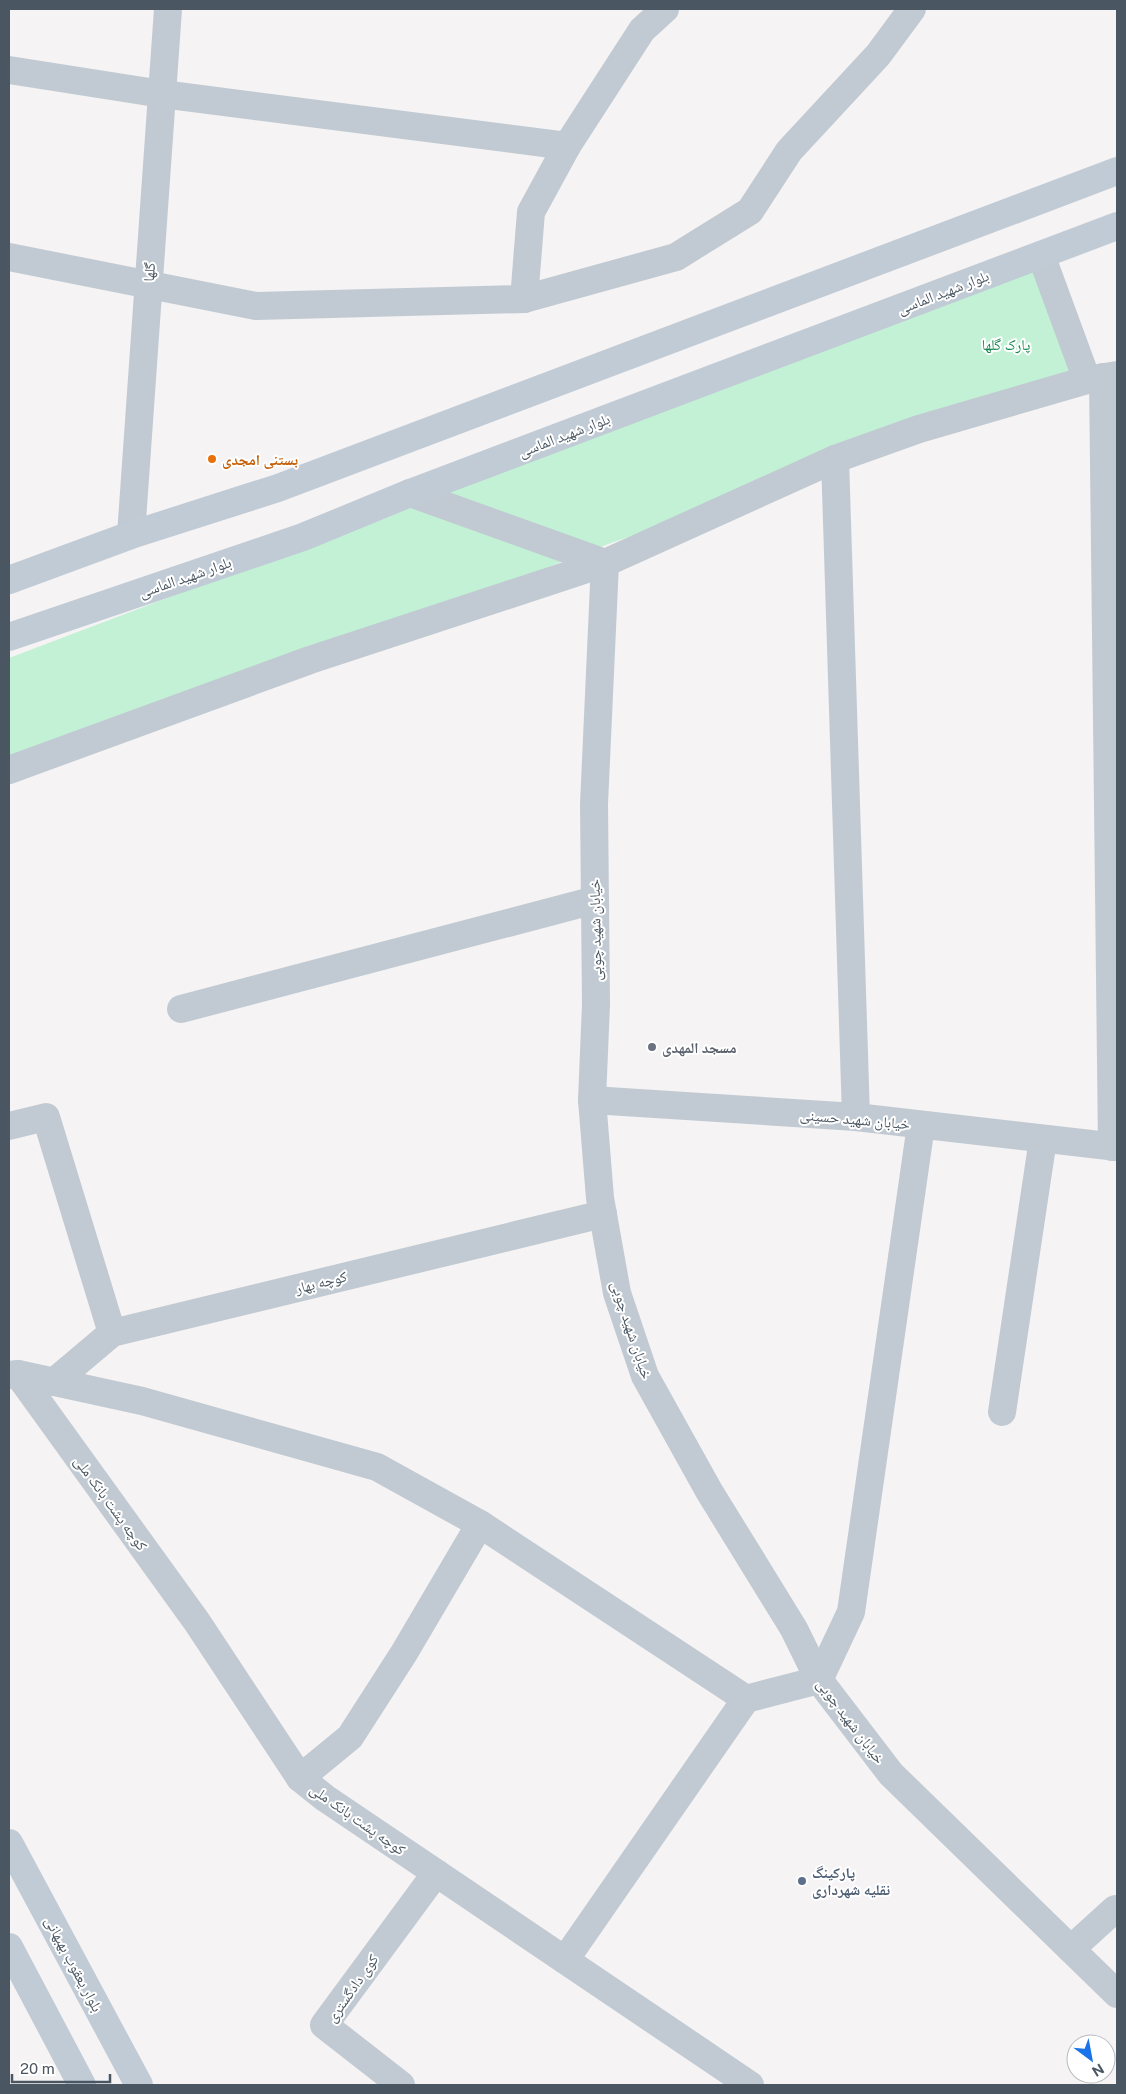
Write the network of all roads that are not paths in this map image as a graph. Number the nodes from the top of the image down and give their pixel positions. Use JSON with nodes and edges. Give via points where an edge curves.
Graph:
{"nodes":[{"id":1,"x":168,"y":9,"type":"edge"},
{"id":2,"x":665,"y":9,"type":"edge"},
{"id":3,"x":912,"y":9,"type":"edge"},
{"id":4,"x":643,"y":19,"type":"edge"},
{"id":5,"x":9,"y":70,"type":"edge"},
{"id":6,"x":162,"y":94,"type":"junction"},
{"id":7,"x":567,"y":146,"type":"junction"},
{"id":8,"x":1117,"y":171,"type":"edge"},
{"id":9,"x":1117,"y":226,"type":"edge"},
{"id":10,"x":1041,"y":255,"type":"junction"},
{"id":11,"x":9,"y":258,"type":"edge"},
{"id":12,"x":148,"y":285,"type":"junction"},
{"id":13,"x":524,"y":300,"type":"junction"},
{"id":14,"x":1102,"y":377,"type":"edge"},
{"id":15,"x":835,"y":459,"type":"junction"},
{"id":16,"x":410,"y":493,"type":"junction"},
{"id":17,"x":131,"y":535,"type":"junction"},
{"id":18,"x":605,"y":562,"type":"junction"},
{"id":19,"x":9,"y":580,"type":"edge"},
{"id":20,"x":9,"y":638,"type":"edge"},
{"id":21,"x":9,"y":770,"type":"edge"},
{"id":22,"x":595,"y":900,"type":"junction"},
{"id":23,"x":181,"y":1009,"type":"dead end"},
{"id":24,"x":592,"y":1100,"type":"junction"},
{"id":25,"x":856,"y":1117,"type":"junction"},
{"id":26,"x":921,"y":1125,"type":"junction"},
{"id":27,"x":9,"y":1126,"type":"edge"},
{"id":28,"x":1043,"y":1139,"type":"junction"},
{"id":29,"x":1114,"y":1147,"type":"edge"},
{"id":30,"x":603,"y":1214,"type":"junction"},
{"id":31,"x":112,"y":1333,"type":"junction"},
{"id":32,"x":13,"y":1374,"type":"edge"},
{"id":33,"x":54,"y":1382,"type":"junction"},
{"id":34,"x":1002,"y":1412,"type":"dead end"},
{"id":35,"x":480,"y":1524,"type":"junction"},
{"id":36,"x":819,"y":1680,"type":"junction"},
{"id":37,"x":746,"y":1699,"type":"junction"},
{"id":38,"x":300,"y":1778,"type":"junction"},
{"id":39,"x":9,"y":1843,"type":"edge"},
{"id":40,"x":436,"y":1873,"type":"junction"},
{"id":41,"x":1116,"y":1903,"type":"edge"},
{"id":42,"x":1071,"y":1949,"type":"junction"},
{"id":43,"x":9,"y":1950,"type":"edge"},
{"id":44,"x":565,"y":1960,"type":"junction"},
{"id":45,"x":1117,"y":1994,"type":"edge"},
{"id":46,"x":82,"y":2085,"type":"edge"},
{"id":47,"x":139,"y":2085,"type":"edge"},
{"id":48,"x":401,"y":2085,"type":"edge"},
{"id":49,"x":750,"y":2085,"type":"edge"}],
"edges":[{"from":1,"to":6,"type":"street","name":"گلها"},
{"from":2,"to":4,"type":"street"},
{"from":3,"to":13,"type":"street","via":[[878,55],[789,151],[750,211],[676,257]]},
{"from":4,"to":7,"type":"street"},
{"from":5,"to":6,"type":"street"},
{"from":6,"to":7,"type":"street"},
{"from":6,"to":12,"type":"street","name":"گلها"},
{"from":7,"to":13,"type":"street","via":[[531,212]]},
{"from":8,"to":17,"type":"main road","via":[[278,488]]},
{"from":9,"to":10,"type":"main road","name":"بلوار شهید الماسی"},
{"from":10,"to":14,"type":"street"},
{"from":10,"to":16,"type":"main road","name":"بلوار شهید الماسی"},
{"from":11,"to":12,"type":"street"},
{"from":12,"to":13,"type":"street","via":[[256,306]]},
{"from":12,"to":17,"type":"street","name":"گلها"},
{"from":14,"to":15,"type":"street","via":[[919,429]]},
{"from":14,"to":29,"type":"street"},
{"from":15,"to":18,"type":"street"},
{"from":15,"to":25,"type":"street"},
{"from":16,"to":18,"type":"street"},
{"from":16,"to":20,"type":"main road","name":"بلوار شهید الماسی","via":[[303,537]]},
{"from":17,"to":19,"type":"main road"},
{"from":18,"to":21,"type":"street","via":[[310,660]]},
{"from":18,"to":22,"type":"street","name":"خیابان شهید چوبی","via":[[594,804]]},
{"from":22,"to":23,"type":"street"},
{"from":22,"to":24,"type":"street","name":"خیابان شهید چوبی","via":[[596,1004]]},
{"from":24,"to":25,"type":"street","name":"خیابان شهید حسینی"},
{"from":24,"to":30,"type":"street","name":"خیابان شهید چوبی"},
{"from":25,"to":26,"type":"street","name":"خیابان شهید حسینی"},
{"from":26,"to":28,"type":"street","name":"خیابان شهید حسینی"},
{"from":26,"to":36,"type":"street","via":[[852,1612]]},
{"from":27,"to":31,"type":"street","via":[[46,1116]]},
{"from":28,"to":29,"type":"street","name":"خیابان شهید حسینی"},
{"from":28,"to":34,"type":"street"},
{"from":30,"to":31,"type":"street","name":"کوچه بهار"},
{"from":30,"to":36,"type":"street","name":"خیابان شهید چوبی","via":[[617,1293],[645,1376],[708,1491],[794,1628]]},
{"from":31,"to":33,"type":"street","name":"کوچه بهار"},
{"from":32,"to":33,"type":"street"},
{"from":32,"to":38,"type":"street","name":"کوچه پشت بانک ملی","via":[[197,1622]]},
{"from":33,"to":35,"type":"street","via":[[142,1400],[377,1467]]},
{"from":35,"to":37,"type":"street"},
{"from":35,"to":38,"type":"street","via":[[350,1737]]},
{"from":36,"to":37,"type":"street"},
{"from":36,"to":42,"type":"street","name":"خیابان شهید چوبی","via":[[891,1774]]},
{"from":37,"to":44,"type":"street"},
{"from":38,"to":40,"type":"street","name":"کوچه پشت بانک ملی"},
{"from":39,"to":47,"type":"main road","name":"بلوار یعقوب بهبهانی"},
{"from":40,"to":44,"type":"street","name":"کوچه پشت بانک ملی"},
{"from":40,"to":48,"type":"street","name":"کوی دادگستری","via":[[324,2025]]},
{"from":41,"to":42,"type":"street"},
{"from":42,"to":45,"type":"street","name":"خیابان شهید چوبی"},
{"from":43,"to":46,"type":"main road"},
{"from":44,"to":49,"type":"street","name":"کوچه پشت بانک ملی"}]}
